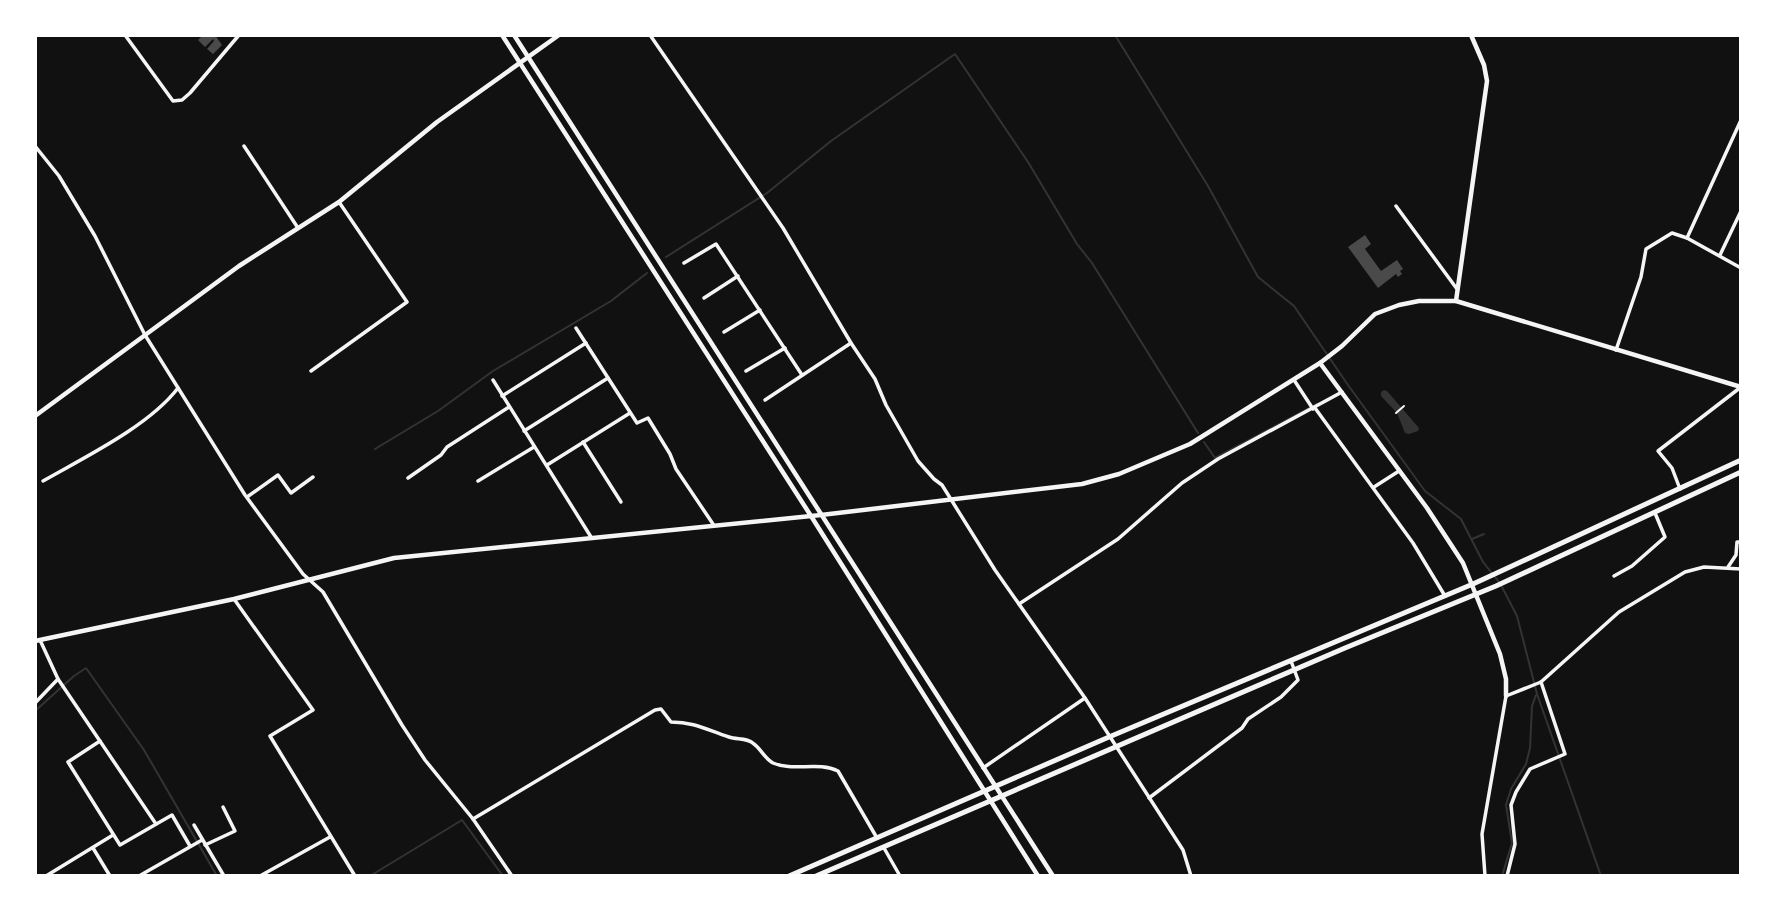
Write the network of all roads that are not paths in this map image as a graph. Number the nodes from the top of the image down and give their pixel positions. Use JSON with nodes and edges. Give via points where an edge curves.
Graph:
{"nodes":[{"id":1,"x":125,"y":35,"type":"edge"},
{"id":2,"x":239,"y":35,"type":"edge"},
{"id":3,"x":502,"y":35,"type":"edge"},
{"id":4,"x":514,"y":35,"type":"edge"},
{"id":5,"x":559,"y":35,"type":"edge"},
{"id":6,"x":650,"y":35,"type":"edge"},
{"id":7,"x":1471,"y":35,"type":"edge"},
{"id":8,"x":528,"y":57,"type":"junction"},
{"id":9,"x":520,"y":63,"type":"junction"},
{"id":10,"x":1741,"y":120,"type":"edge"},
{"id":11,"x":35,"y":146,"type":"edge"},
{"id":12,"x":244,"y":146,"type":"dead end"},
{"id":13,"x":339,"y":202,"type":"junction"},
{"id":14,"x":1396,"y":206,"type":"dead end"},
{"id":15,"x":1741,"y":211,"type":"edge"},
{"id":16,"x":298,"y":228,"type":"junction"},
{"id":17,"x":1687,"y":238,"type":"junction"},
{"id":18,"x":1720,"y":256,"type":"junction"},
{"id":19,"x":684,"y":263,"type":"dead end"},
{"id":20,"x":1741,"y":268,"type":"edge"},
{"id":21,"x":738,"y":276,"type":"junction"},
{"id":22,"x":1458,"y":291,"type":"junction"},
{"id":23,"x":704,"y":298,"type":"dead end"},
{"id":24,"x":1456,"y":301,"type":"junction"},
{"id":25,"x":760,"y":310,"type":"junction"},
{"id":26,"x":576,"y":328,"type":"dead end"},
{"id":27,"x":724,"y":332,"type":"dead end"},
{"id":28,"x":145,"y":335,"type":"junction"},
{"id":29,"x":586,"y":343,"type":"junction"},
{"id":30,"x":851,"y":343,"type":"junction"},
{"id":31,"x":785,"y":348,"type":"junction"},
{"id":32,"x":1616,"y":350,"type":"junction"},
{"id":33,"x":1322,"y":361,"type":"junction"},
{"id":34,"x":311,"y":371,"type":"dead end"},
{"id":35,"x":746,"y":371,"type":"dead end"},
{"id":36,"x":802,"y":375,"type":"junction"},
{"id":37,"x":608,"y":378,"type":"junction"},
{"id":38,"x":493,"y":380,"type":"dead end"},
{"id":39,"x":1294,"y":380,"type":"junction"},
{"id":40,"x":1741,"y":387,"type":"edge"},
{"id":41,"x":178,"y":388,"type":"junction"},
{"id":42,"x":1342,"y":392,"type":"junction"},
{"id":43,"x":502,"y":396,"type":"junction"},
{"id":44,"x":765,"y":400,"type":"dead end"},
{"id":45,"x":509,"y":407,"type":"junction"},
{"id":46,"x":1314,"y":408,"type":"junction"},
{"id":47,"x":630,"y":413,"type":"junction"},
{"id":48,"x":35,"y":416,"type":"edge"},
{"id":49,"x":524,"y":431,"type":"junction"},
{"id":50,"x":583,"y":442,"type":"junction"},
{"id":51,"x":534,"y":447,"type":"junction"},
{"id":52,"x":1741,"y":460,"type":"edge"},
{"id":53,"x":547,"y":465,"type":"junction"},
{"id":54,"x":1400,"y":471,"type":"junction"},
{"id":55,"x":1741,"y":471,"type":"edge"},
{"id":56,"x":313,"y":477,"type":"dead end"},
{"id":57,"x":408,"y":478,"type":"dead end"},
{"id":58,"x":43,"y":481,"type":"dead end"},
{"id":59,"x":478,"y":481,"type":"dead end"},
{"id":60,"x":1374,"y":487,"type":"junction"},
{"id":61,"x":1680,"y":489,"type":"junction"},
{"id":62,"x":247,"y":497,"type":"junction"},
{"id":63,"x":950,"y":500,"type":"junction"},
{"id":64,"x":621,"y":502,"type":"dead end"},
{"id":65,"x":1655,"y":513,"type":"junction"},
{"id":66,"x":821,"y":515,"type":"junction"},
{"id":67,"x":811,"y":516,"type":"junction"},
{"id":68,"x":713,"y":524,"type":"junction"},
{"id":69,"x":591,"y":537,"type":"junction"},
{"id":70,"x":1741,"y":542,"type":"edge"},
{"id":71,"x":1728,"y":567,"type":"junction"},
{"id":72,"x":1741,"y":569,"type":"edge"},
{"id":73,"x":1614,"y":576,"type":"dead end"},
{"id":74,"x":313,"y":581,"type":"junction"},
{"id":75,"x":1473,"y":584,"type":"junction"},
{"id":76,"x":1477,"y":595,"type":"junction"},
{"id":77,"x":1445,"y":596,"type":"junction"},
{"id":78,"x":234,"y":599,"type":"junction"},
{"id":79,"x":1020,"y":604,"type":"junction"},
{"id":80,"x":37,"y":640,"type":"edge"},
{"id":81,"x":1291,"y":661,"type":"junction"},
{"id":82,"x":1295,"y":670,"type":"junction"},
{"id":83,"x":58,"y":679,"type":"junction"},
{"id":84,"x":1539,"y":682,"type":"junction"},
{"id":85,"x":1506,"y":696,"type":"junction"},
{"id":86,"x":1084,"y":698,"type":"junction"},
{"id":87,"x":35,"y":703,"type":"edge"},
{"id":88,"x":1109,"y":737,"type":"junction"},
{"id":89,"x":100,"y":741,"type":"junction"},
{"id":90,"x":1115,"y":747,"type":"junction"},
{"id":91,"x":983,"y":768,"type":"junction"},
{"id":92,"x":996,"y":787,"type":"junction"},
{"id":93,"x":984,"y":792,"type":"junction"},
{"id":94,"x":1002,"y":797,"type":"junction"},
{"id":95,"x":1149,"y":798,"type":"junction"},
{"id":96,"x":990,"y":803,"type":"junction"},
{"id":97,"x":223,"y":807,"type":"dead end"},
{"id":98,"x":473,"y":818,"type":"junction"},
{"id":99,"x":157,"y":824,"type":"junction"},
{"id":100,"x":194,"y":825,"type":"dead end"},
{"id":101,"x":114,"y":835,"type":"junction"},
{"id":102,"x":330,"y":837,"type":"junction"},
{"id":103,"x":877,"y":838,"type":"junction"},
{"id":104,"x":202,"y":840,"type":"junction"},
{"id":105,"x":205,"y":845,"type":"junction"},
{"id":106,"x":190,"y":846,"type":"junction"},
{"id":107,"x":883,"y":847,"type":"junction"},
{"id":108,"x":93,"y":848,"type":"junction"},
{"id":109,"x":46,"y":876,"type":"edge"},
{"id":110,"x":110,"y":876,"type":"edge"},
{"id":111,"x":139,"y":876,"type":"edge"},
{"id":112,"x":224,"y":876,"type":"edge"},
{"id":113,"x":260,"y":876,"type":"edge"},
{"id":114,"x":355,"y":876,"type":"edge"},
{"id":115,"x":512,"y":876,"type":"edge"},
{"id":116,"x":789,"y":876,"type":"edge"},
{"id":117,"x":816,"y":876,"type":"edge"},
{"id":118,"x":900,"y":876,"type":"edge"},
{"id":119,"x":1038,"y":876,"type":"edge"},
{"id":120,"x":1052,"y":876,"type":"edge"},
{"id":121,"x":1191,"y":876,"type":"edge"},
{"id":122,"x":1485,"y":876,"type":"edge"},
{"id":123,"x":1507,"y":876,"type":"edge"}],
"edges":[{"from":1,"to":2,"type":"street","via":[[173,101],[190,93]]},
{"from":3,"to":9,"type":"main road"},
{"from":4,"to":8,"type":"main road"},
{"from":5,"to":8,"type":"main road"},
{"from":6,"to":30,"type":"street","via":[[783,228]]},
{"from":7,"to":22,"type":"main road","via":[[1487,81]]},
{"from":8,"to":9,"type":"main road"},
{"from":8,"to":66,"type":"main road"},
{"from":9,"to":13,"type":"main road"},
{"from":9,"to":67,"type":"main road"},
{"from":10,"to":17,"type":"street"},
{"from":11,"to":28,"type":"street","via":[[95,236]]},
{"from":12,"to":16,"type":"street"},
{"from":13,"to":16,"type":"main road"},
{"from":13,"to":34,"type":"street","via":[[407,302]]},
{"from":14,"to":22,"type":"street"},
{"from":15,"to":18,"type":"street"},
{"from":16,"to":28,"type":"main road"},
{"from":17,"to":18,"type":"street"},
{"from":17,"to":32,"type":"street","via":[[1672,233],[1646,248]]},
{"from":18,"to":20,"type":"street"},
{"from":19,"to":21,"type":"street","via":[[716,244]]},
{"from":21,"to":23,"type":"street"},
{"from":21,"to":25,"type":"street"},
{"from":22,"to":24,"type":"main road"},
{"from":24,"to":32,"type":"main road"},
{"from":24,"to":33,"type":"main road","via":[[1419,301],[1387,309]]},
{"from":25,"to":27,"type":"street"},
{"from":25,"to":31,"type":"street"},
{"from":26,"to":29,"type":"street"},
{"from":28,"to":41,"type":"street"},
{"from":28,"to":48,"type":"main road"},
{"from":29,"to":37,"type":"street"},
{"from":29,"to":43,"type":"street"},
{"from":30,"to":36,"type":"street"},
{"from":30,"to":63,"type":"street","via":[[918,461]]},
{"from":31,"to":35,"type":"street"},
{"from":31,"to":36,"type":"street"},
{"from":32,"to":40,"type":"main road"},
{"from":33,"to":39,"type":"main road"},
{"from":33,"to":42,"type":"main road"},
{"from":36,"to":44,"type":"street"},
{"from":37,"to":47,"type":"street"},
{"from":37,"to":49,"type":"street"},
{"from":38,"to":43,"type":"street"},
{"from":39,"to":46,"type":"street"},
{"from":39,"to":63,"type":"main road","via":[[1190,444],[1119,474],[1082,484]]},
{"from":40,"to":61,"type":"street","via":[[1658,451],[1672,468]]},
{"from":41,"to":58,"type":"street","via":[[167,402],[113,440]]},
{"from":41,"to":62,"type":"street"},
{"from":42,"to":46,"type":"street"},
{"from":42,"to":54,"type":"main road"},
{"from":43,"to":45,"type":"street"},
{"from":45,"to":49,"type":"street"},
{"from":45,"to":57,"type":"street"},
{"from":46,"to":60,"type":"street"},
{"from":46,"to":79,"type":"street","via":[[1218,459],[1182,483],[1118,539]]},
{"from":47,"to":50,"type":"street"},
{"from":47,"to":68,"type":"street","via":[[636,423],[648,418]]},
{"from":49,"to":51,"type":"street"},
{"from":50,"to":53,"type":"street"},
{"from":50,"to":64,"type":"street"},
{"from":51,"to":53,"type":"street"},
{"from":51,"to":59,"type":"street"},
{"from":52,"to":61,"type":"main road"},
{"from":53,"to":69,"type":"street"},
{"from":54,"to":60,"type":"street"},
{"from":54,"to":75,"type":"main road","via":[[1451,542]]},
{"from":55,"to":65,"type":"main road"},
{"from":56,"to":62,"type":"street","via":[[291,492],[278,475]]},
{"from":60,"to":77,"type":"street"},
{"from":61,"to":75,"type":"main road"},
{"from":62,"to":74,"type":"street"},
{"from":63,"to":66,"type":"main road"},
{"from":63,"to":79,"type":"street"},
{"from":65,"to":73,"type":"street","via":[[1665,537]]},
{"from":65,"to":76,"type":"main road"},
{"from":66,"to":67,"type":"main road"},
{"from":66,"to":91,"type":"main road"},
{"from":67,"to":68,"type":"main road"},
{"from":67,"to":93,"type":"main road"},
{"from":68,"to":69,"type":"main road"},
{"from":69,"to":74,"type":"main road","via":[[394,558]]},
{"from":70,"to":71,"type":"street","via":[[1737,542],[1737,555]]},
{"from":71,"to":72,"type":"street"},
{"from":71,"to":84,"type":"street","via":[[1685,572],[1619,612]]},
{"from":74,"to":78,"type":"main road"},
{"from":74,"to":98,"type":"street","via":[[338,613],[425,760]]},
{"from":75,"to":76,"type":"main road"},
{"from":75,"to":77,"type":"main road"},
{"from":76,"to":82,"type":"main road"},
{"from":76,"to":85,"type":"main road","via":[[1500,654]]},
{"from":77,"to":81,"type":"main road"},
{"from":78,"to":80,"type":"main road"},
{"from":78,"to":102,"type":"street","via":[[313,710],[270,736]]},
{"from":79,"to":86,"type":"street"},
{"from":80,"to":83,"type":"street"},
{"from":81,"to":82,"type":"street"},
{"from":81,"to":88,"type":"main road"},
{"from":82,"to":90,"type":"main road"},
{"from":82,"to":95,"type":"street","via":[[1298,680],[1281,697]]},
{"from":83,"to":87,"type":"street"},
{"from":83,"to":89,"type":"street"},
{"from":84,"to":85,"type":"street"},
{"from":84,"to":123,"type":"street","via":[[1565,754],[1530,769],[1516,792],[1511,805],[1515,844]]},
{"from":85,"to":122,"type":"street","via":[[1482,834]]},
{"from":86,"to":88,"type":"street"},
{"from":86,"to":91,"type":"street"},
{"from":88,"to":90,"type":"street"},
{"from":88,"to":92,"type":"main road"},
{"from":89,"to":99,"type":"street"},
{"from":89,"to":101,"type":"street","via":[[68,762]]},
{"from":90,"to":94,"type":"main road"},
{"from":90,"to":95,"type":"street"},
{"from":91,"to":92,"type":"main road"},
{"from":92,"to":93,"type":"main road"},
{"from":92,"to":94,"type":"main road"},
{"from":93,"to":96,"type":"main road"},
{"from":93,"to":103,"type":"main road"},
{"from":94,"to":96,"type":"main road"},
{"from":94,"to":120,"type":"main road"},
{"from":95,"to":121,"type":"street","via":[[1183,850]]},
{"from":96,"to":107,"type":"main road"},
{"from":96,"to":119,"type":"main road"},
{"from":97,"to":105,"type":"street","via":[[235,831]]},
{"from":98,"to":103,"type":"street","via":[[661,709],[671,722],[688,722],[754,743],[773,763],[838,771]]},
{"from":98,"to":115,"type":"street"},
{"from":99,"to":101,"type":"street","via":[[120,845]]},
{"from":99,"to":106,"type":"street","via":[[172,815]]},
{"from":100,"to":104,"type":"street"},
{"from":101,"to":108,"type":"street"},
{"from":102,"to":113,"type":"street"},
{"from":102,"to":114,"type":"street"},
{"from":103,"to":116,"type":"main road"},
{"from":104,"to":105,"type":"street"},
{"from":104,"to":106,"type":"street"},
{"from":105,"to":112,"type":"street"},
{"from":106,"to":111,"type":"street"},
{"from":107,"to":117,"type":"main road"},
{"from":107,"to":118,"type":"street"},
{"from":108,"to":109,"type":"street"},
{"from":108,"to":110,"type":"street"}]}
